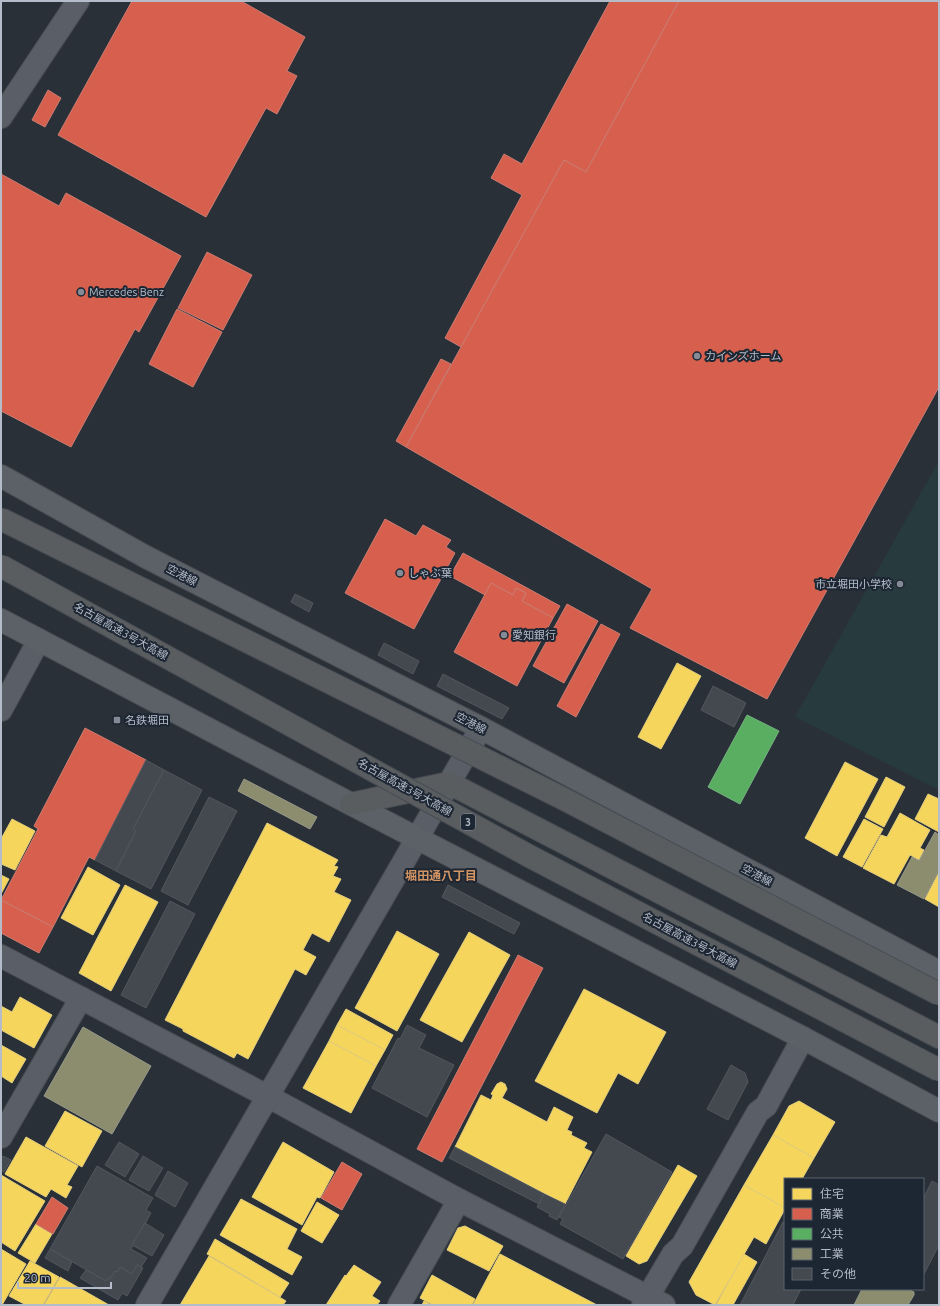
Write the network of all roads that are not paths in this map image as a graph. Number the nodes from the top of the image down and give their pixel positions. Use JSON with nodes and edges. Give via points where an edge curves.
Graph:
{"nodes":[{"id":1,"x":78,"y":1,"type":"edge"},
{"id":2,"x":1,"y":117,"type":"edge"},
{"id":3,"x":1,"y":476,"type":"edge"},
{"id":4,"x":1,"y":518,"type":"edge"},
{"id":5,"x":1,"y":566,"type":"edge"},
{"id":6,"x":1,"y":620,"type":"edge"},
{"id":7,"x":39,"y":640,"type":"junction"},
{"id":8,"x":1,"y":710,"type":"edge"},
{"id":9,"x":481,"y":728,"type":"junction"},
{"id":10,"x":448,"y":783,"type":"junction"},
{"id":11,"x":351,"y":804,"type":"junction"},
{"id":12,"x":418,"y":839,"type":"junction"},
{"id":13,"x":1,"y":956,"type":"edge"},
{"id":14,"x":939,"y":972,"type":"edge"},
{"id":15,"x":939,"y":994,"type":"edge"},
{"id":16,"x":80,"y":998,"type":"junction"},
{"id":17,"x":939,"y":1037,"type":"edge"},
{"id":18,"x":803,"y":1038,"type":"junction"},
{"id":19,"x":939,"y":1070,"type":"edge"},
{"id":20,"x":268,"y":1097,"type":"junction"},
{"id":21,"x":939,"y":1111,"type":"edge"},
{"id":22,"x":1,"y":1137,"type":"edge"},
{"id":23,"x":459,"y":1200,"type":"junction"},
{"id":24,"x":652,"y":1302,"type":"edge"},
{"id":25,"x":147,"y":1305,"type":"edge"},
{"id":26,"x":399,"y":1305,"type":"edge"}],
"edges":[{"from":1,"to":2,"type":"street"},
{"from":3,"to":9,"type":"main road","name":"空港線","via":[[146,557]]},
{"from":4,"to":15,"type":"highway","bridge":true,"via":[[562,798]]},
{"from":5,"to":19,"type":"highway","name":"名古屋高速3号大高線","number":"3","bridge":true,"via":[[531,857]]},
{"from":6,"to":7,"type":"main road"},
{"from":7,"to":8,"type":"street"},
{"from":7,"to":11,"type":"main road"},
{"from":9,"to":10,"type":"street"},
{"from":9,"to":14,"type":"main road","name":"空港線"},
{"from":10,"to":11,"type":"highway"},
{"from":10,"to":12,"type":"street"},
{"from":10,"to":17,"type":"highway"},
{"from":11,"to":12,"type":"main road"},
{"from":12,"to":18,"type":"main road"},
{"from":12,"to":20,"type":"street"},
{"from":13,"to":16,"type":"street"},
{"from":16,"to":20,"type":"street"},
{"from":16,"to":22,"type":"street"},
{"from":18,"to":21,"type":"main road"},
{"from":18,"to":24,"type":"street","via":[[766,1106],[758,1112],[682,1246],[673,1254]]},
{"from":20,"to":23,"type":"street"},
{"from":20,"to":25,"type":"street"},
{"from":23,"to":24,"type":"street"},
{"from":23,"to":26,"type":"street"}]}
